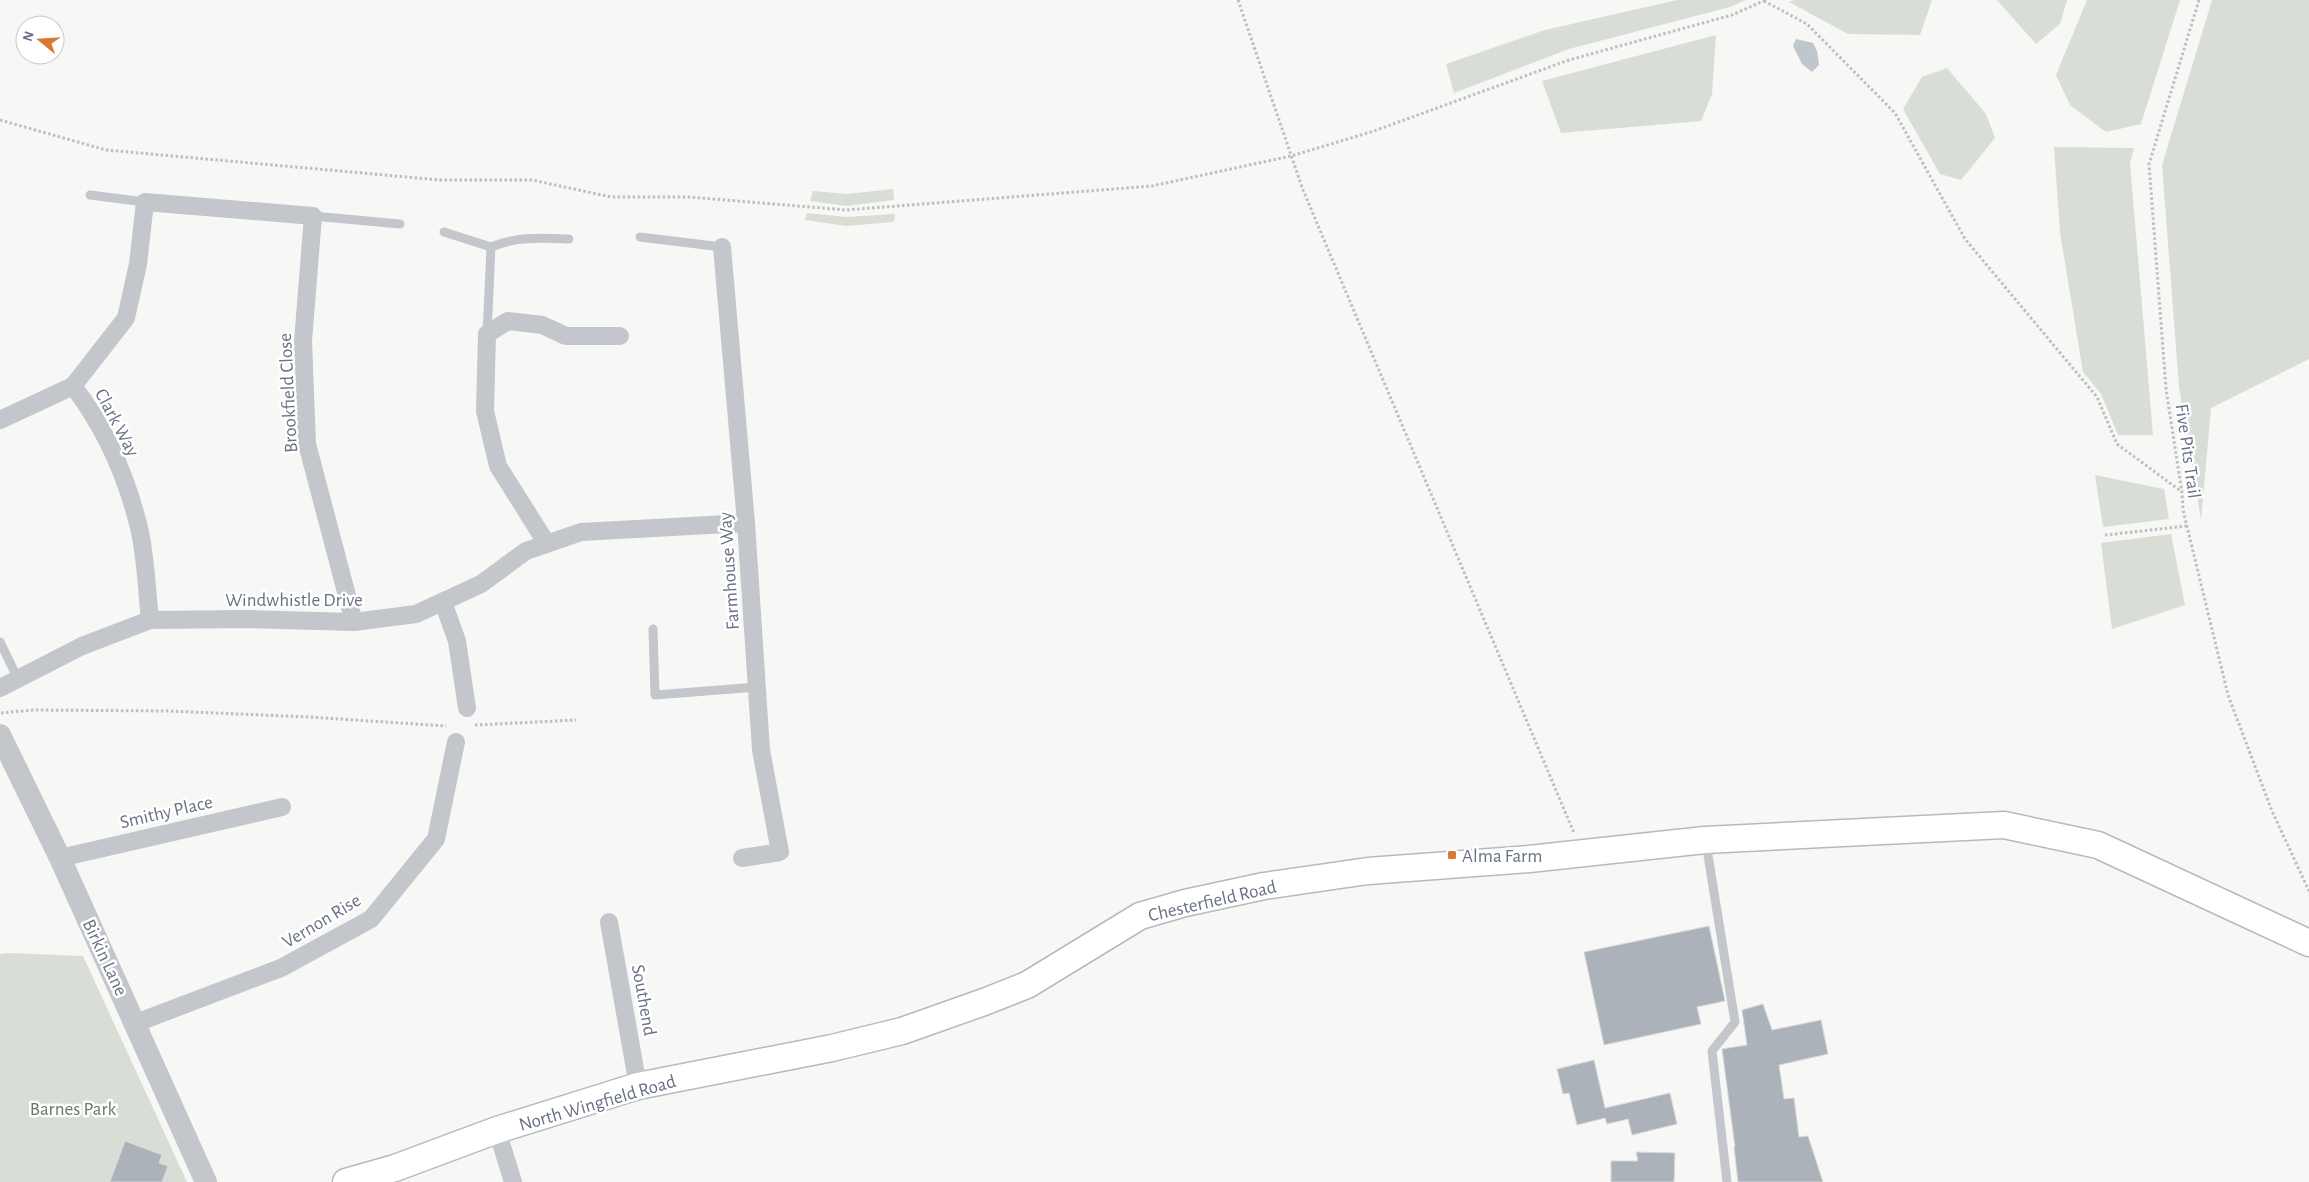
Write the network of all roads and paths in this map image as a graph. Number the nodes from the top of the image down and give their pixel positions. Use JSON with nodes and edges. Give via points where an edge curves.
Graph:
{"nodes":[{"id":1,"x":1238,"y":0,"type":"edge"},
{"id":2,"x":1765,"y":0,"type":"edge"},
{"id":3,"x":2199,"y":0,"type":"edge"},
{"id":4,"x":0,"y":120,"type":"edge"},
{"id":5,"x":1291,"y":156,"type":"junction"},
{"id":6,"x":90,"y":195,"type":"dead end"},
{"id":7,"x":145,"y":202,"type":"junction"},
{"id":8,"x":313,"y":216,"type":"junction"},
{"id":9,"x":400,"y":224,"type":"dead end"},
{"id":10,"x":444,"y":232,"type":"dead end"},
{"id":11,"x":640,"y":237,"type":"dead end"},
{"id":12,"x":569,"y":239,"type":"dead end"},
{"id":13,"x":491,"y":247,"type":"junction"},
{"id":14,"x":722,"y":247,"type":"joint"},
{"id":15,"x":487,"y":334,"type":"junction"},
{"id":16,"x":620,"y":336,"type":"dead end"},
{"id":17,"x":73,"y":386,"type":"junction"},
{"id":18,"x":0,"y":420,"type":"edge"},
{"id":19,"x":2182,"y":492,"type":"junction"},
{"id":20,"x":746,"y":523,"type":"junction"},
{"id":21,"x":2186,"y":526,"type":"junction"},
{"id":22,"x":2105,"y":535,"type":"dead end"},
{"id":23,"x":547,"y":544,"type":"junction"},
{"id":24,"x":443,"y":602,"type":"junction"},
{"id":25,"x":150,"y":620,"type":"junction"},
{"id":26,"x":354,"y":622,"type":"junction"},
{"id":27,"x":653,"y":628,"type":"dead end"},
{"id":28,"x":0,"y":642,"type":"edge"},
{"id":29,"x":18,"y":679,"type":"junction"},
{"id":30,"x":757,"y":687,"type":"junction"},
{"id":31,"x":0,"y":688,"type":"edge"},
{"id":32,"x":467,"y":708,"type":"dead end"},
{"id":33,"x":0,"y":713,"type":"edge"},
{"id":34,"x":576,"y":720,"type":"dead end"},
{"id":35,"x":467,"y":725,"type":"dead end"},
{"id":36,"x":448,"y":726,"type":"dead end"},
{"id":37,"x":0,"y":735,"type":"edge"},
{"id":38,"x":456,"y":742,"type":"dead end"},
{"id":39,"x":282,"y":807,"type":"dead end"},
{"id":40,"x":1705,"y":840,"type":"junction"},
{"id":41,"x":1578,"y":853,"type":"junction"},
{"id":42,"x":60,"y":858,"type":"junction"},
{"id":43,"x":742,"y":858,"type":"dead end"},
{"id":44,"x":2309,"y":891,"type":"edge"},
{"id":45,"x":609,"y":922,"type":"dead end"},
{"id":46,"x":2309,"y":943,"type":"edge"},
{"id":47,"x":136,"y":1023,"type":"junction"},
{"id":48,"x":832,"y":1048,"type":"joint"},
{"id":49,"x":638,"y":1086,"type":"junction"},
{"id":50,"x":496,"y":1130,"type":"junction"},
{"id":51,"x":398,"y":1175,"type":"edge"},
{"id":52,"x":206,"y":1182,"type":"edge"},
{"id":53,"x":346,"y":1182,"type":"edge"},
{"id":54,"x":513,"y":1182,"type":"edge"},
{"id":55,"x":1727,"y":1182,"type":"edge"}],
"edges":[{"from":1,"to":5,"type":"path"},
{"from":2,"to":5,"type":"path","via":[[1732,15],[1569,60],[1371,132]]},
{"from":2,"to":19,"type":"path","via":[[1806,24],[1895,113],[1965,239],[2097,397],[2117,444]]},
{"from":3,"to":19,"type":"path","name":"Five Pits Trail","via":[[2149,164],[2166,389]]},
{"from":4,"to":5,"type":"path","via":[[106,150],[440,180],[532,180],[611,197],[689,197],[846,210],[1152,186]]},
{"from":5,"to":41,"type":"path","via":[[1574,830]]},
{"from":6,"to":7,"type":"lane"},
{"from":7,"to":8,"type":"street"},
{"from":7,"to":17,"type":"street","name":"Clark Way","via":[[138,264],[126,318]]},
{"from":8,"to":9,"type":"lane"},
{"from":8,"to":26,"type":"street","name":"Brookfield Close","via":[[303,341],[307,444]]},
{"from":10,"to":13,"type":"lane"},
{"from":11,"to":14,"type":"lane"},
{"from":12,"to":13,"type":"lane","via":[[518,238]]},
{"from":13,"to":15,"type":"lane"},
{"from":14,"to":20,"type":"street","name":"Farmhouse Way"},
{"from":15,"to":16,"type":"street","via":[[508,322],[542,325],[566,336]]},
{"from":15,"to":23,"type":"street","via":[[484,411],[498,466]]},
{"from":17,"to":18,"type":"street"},
{"from":17,"to":25,"type":"street","name":"Clark Way","via":[[87,405],[118,463],[140,533]]},
{"from":19,"to":21,"type":"path","name":"Five Pits Trail"},
{"from":20,"to":23,"type":"street","name":"Windwhistle Drive","via":[[581,532]]},
{"from":20,"to":30,"type":"street","name":"Farmhouse Way"},
{"from":21,"to":22,"type":"path"},
{"from":21,"to":44,"type":"path","name":"Five Pits Trail","via":[[2228,695],[2272,811]]},
{"from":23,"to":24,"type":"street","name":"Windwhistle Drive","via":[[526,551],[481,584]]},
{"from":24,"to":26,"type":"street","name":"Windwhistle Drive","via":[[416,614]]},
{"from":24,"to":32,"type":"street","via":[[457,641]]},
{"from":25,"to":26,"type":"street","name":"Windwhistle Drive"},
{"from":25,"to":29,"type":"street","name":"Windwhistle Drive","via":[[82,646]]},
{"from":27,"to":30,"type":"lane","via":[[655,695]]},
{"from":28,"to":29,"type":"lane"},
{"from":29,"to":31,"type":"street","name":"Windwhistle Drive"},
{"from":30,"to":43,"type":"street","name":"Farmhouse Way","via":[[761,750],[780,852]]},
{"from":33,"to":36,"type":"path","via":[[33,710],[177,712]]},
{"from":34,"to":35,"type":"path"},
{"from":37,"to":42,"type":"street","name":"Birkin Lane"},
{"from":38,"to":47,"type":"street","name":"Vernon Rise","via":[[436,839],[371,919],[281,968]]},
{"from":39,"to":42,"type":"street","name":"Smithy Place"},
{"from":40,"to":41,"type":"main road","name":"Chesterfield Road"},
{"from":40,"to":46,"type":"main road","name":"Chesterfield Road","via":[[2004,825],[2098,845]]},
{"from":40,"to":55,"type":"lane","via":[[1735,1022],[1712,1051]]},
{"from":41,"to":48,"type":"main road","name":"Chesterfield Road","via":[[1368,871],[1264,886],[1185,903],[1140,916],[1027,985],[993,999],[902,1031]]},
{"from":42,"to":47,"type":"street","name":"Birkin Lane"},
{"from":45,"to":49,"type":"street","name":"Southend"},
{"from":47,"to":52,"type":"street","name":"Birkin Lane"},
{"from":48,"to":49,"type":"main road","name":"North Wingfield Road"},
{"from":49,"to":50,"type":"main road","name":"North Wingfield Road"},
{"from":50,"to":51,"type":"main road","name":"North Wingfield Road"},
{"from":50,"to":54,"type":"street"},
{"from":51,"to":53,"type":"main road","name":"North Wingfield Road"}]}
